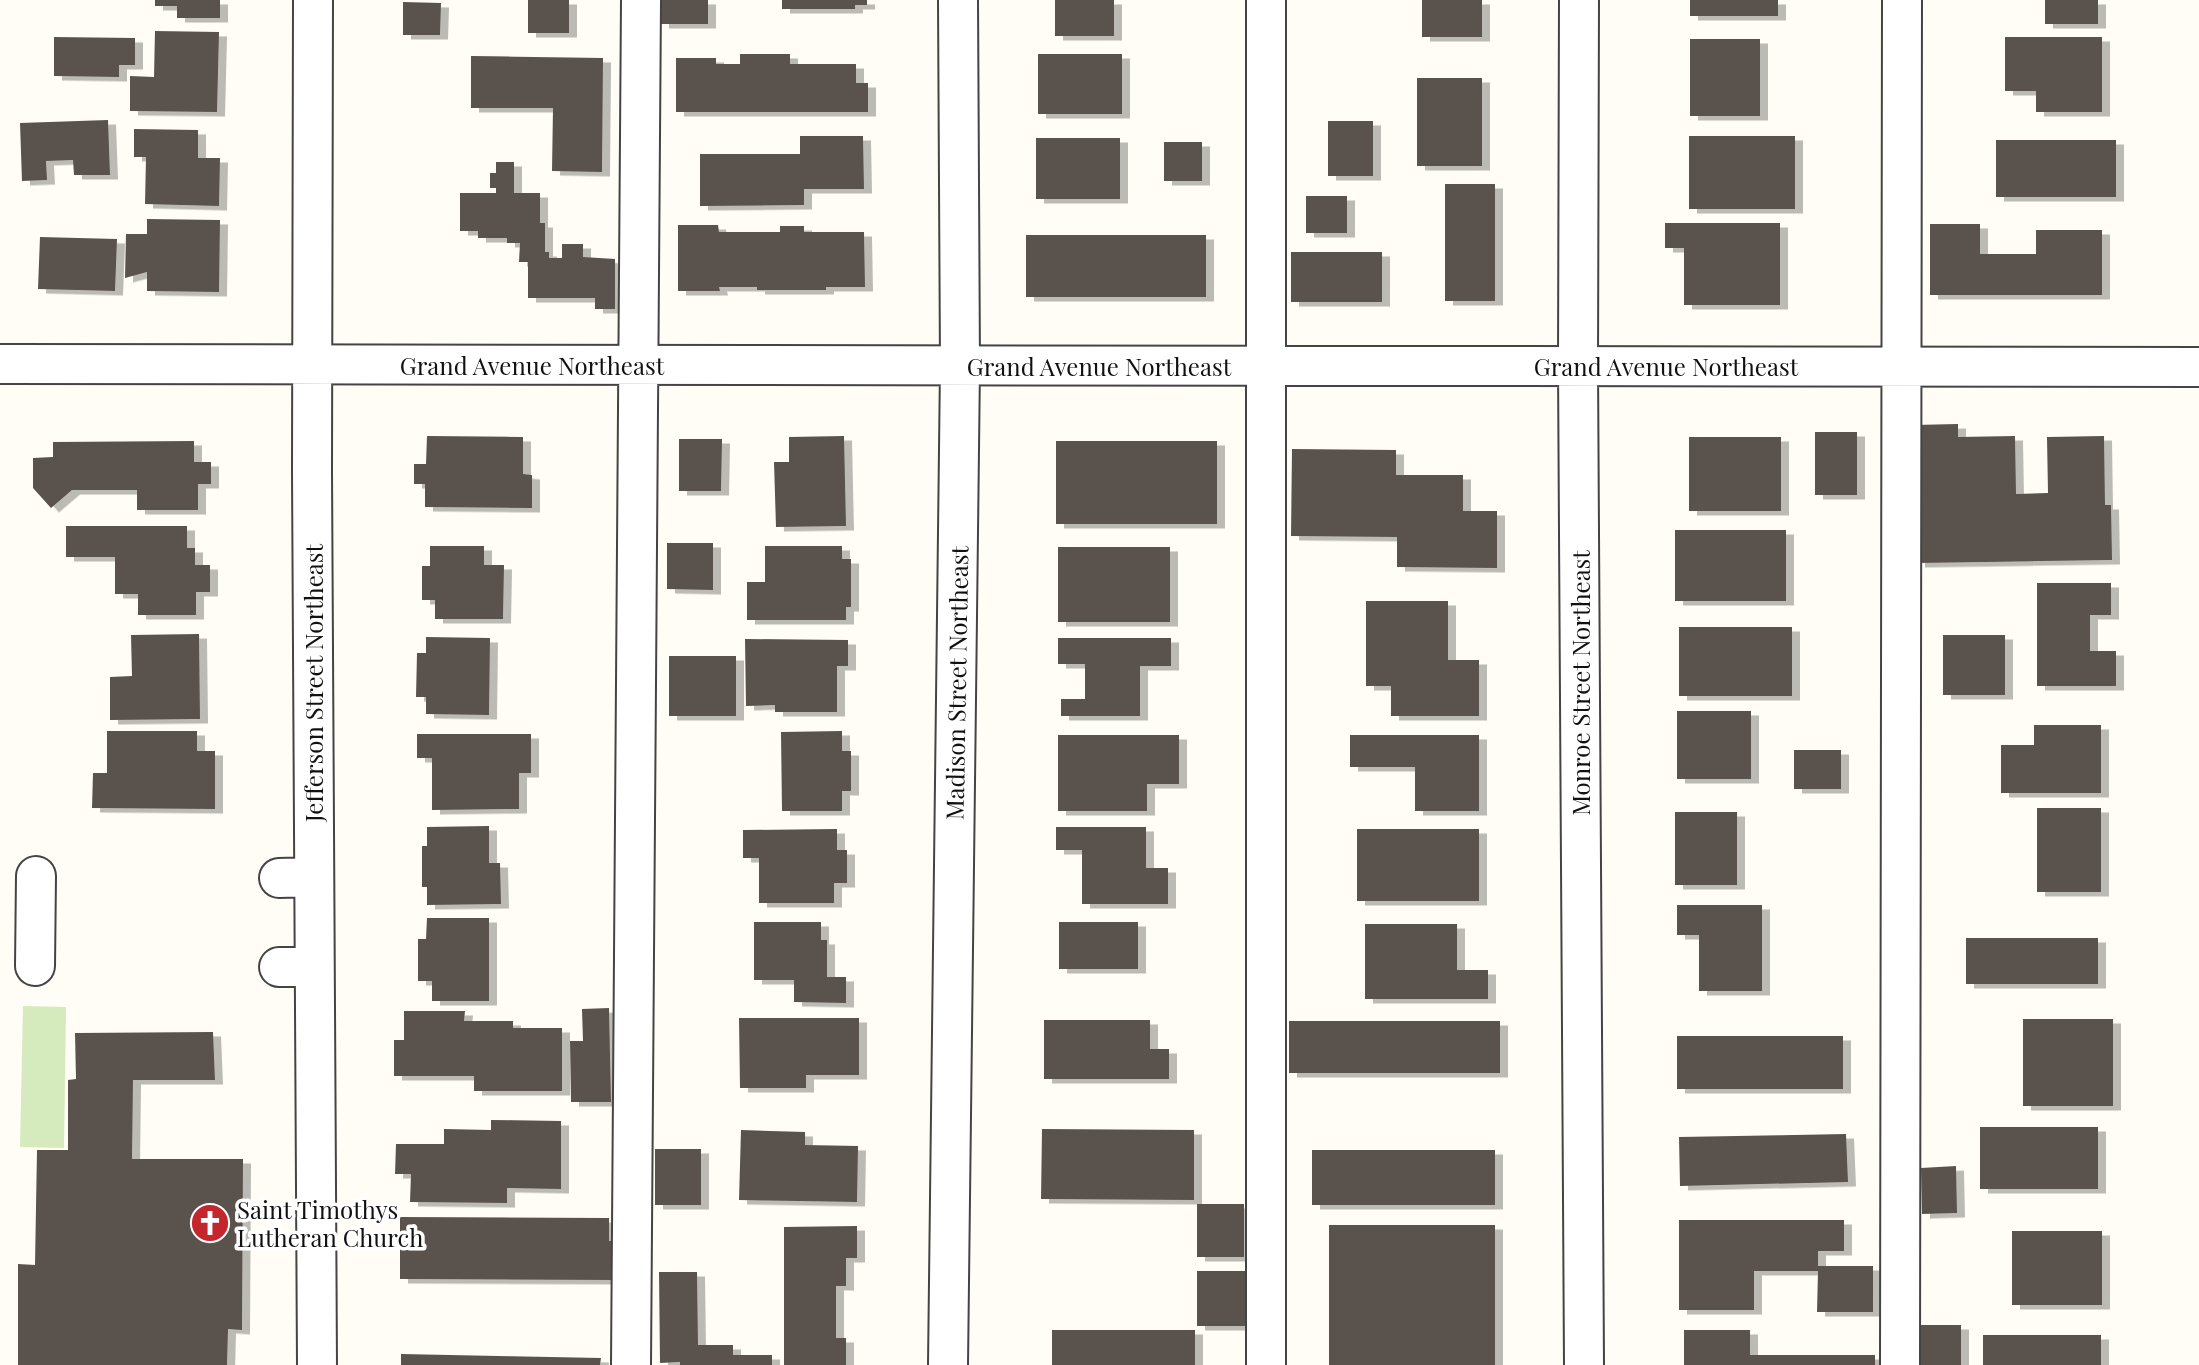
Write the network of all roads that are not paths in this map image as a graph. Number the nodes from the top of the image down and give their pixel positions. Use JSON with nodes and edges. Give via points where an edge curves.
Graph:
{"nodes":[{"id":1,"x":313,"y":0,"type":"edge"},
{"id":2,"x":641,"y":0,"type":"edge"},
{"id":3,"x":958,"y":0,"type":"edge"},
{"id":4,"x":1266,"y":0,"type":"edge"},
{"id":5,"x":1579,"y":0,"type":"edge"},
{"id":6,"x":1902,"y":0,"type":"edge"},
{"id":7,"x":0,"y":364,"type":"edge"},
{"id":8,"x":312,"y":365,"type":"junction"},
{"id":9,"x":639,"y":366,"type":"junction"},
{"id":10,"x":960,"y":366,"type":"junction"},
{"id":11,"x":1265,"y":366,"type":"junction"},
{"id":12,"x":1577,"y":366,"type":"junction"},
{"id":13,"x":1902,"y":366,"type":"junction"},
{"id":14,"x":2199,"y":367,"type":"edge"},
{"id":15,"x":36,"y":876,"type":"dead end"},
{"id":16,"x":34,"y":966,"type":"dead end"},
{"id":17,"x":317,"y":1365,"type":"edge"},
{"id":18,"x":631,"y":1365,"type":"edge"},
{"id":19,"x":948,"y":1365,"type":"edge"},
{"id":20,"x":1266,"y":1365,"type":"edge"},
{"id":21,"x":1584,"y":1365,"type":"edge"},
{"id":22,"x":1900,"y":1365,"type":"edge"}],
"edges":[{"from":1,"to":8,"type":"street","name":"Jefferson Street Northeast"},
{"from":2,"to":9,"type":"street"},
{"from":3,"to":10,"type":"street","name":"Madison Street Northeast"},
{"from":4,"to":11,"type":"street"},
{"from":5,"to":12,"type":"street","name":"Monroe Street Northeast"},
{"from":6,"to":13,"type":"street"},
{"from":7,"to":8,"type":"street","name":"Grand Avenue Northeast"},
{"from":8,"to":9,"type":"street","name":"Grand Avenue Northeast"},
{"from":8,"to":17,"type":"street","name":"Jefferson Street Northeast","via":[[296,877]]},
{"from":9,"to":10,"type":"street","name":"Grand Avenue Northeast"},
{"from":9,"to":18,"type":"street"},
{"from":10,"to":11,"type":"street","name":"Grand Avenue Northeast"},
{"from":10,"to":19,"type":"street","name":"Madison Street Northeast"},
{"from":11,"to":12,"type":"street","name":"Grand Avenue Northeast"},
{"from":11,"to":20,"type":"street"},
{"from":12,"to":13,"type":"street","name":"Grand Avenue Northeast"},
{"from":12,"to":21,"type":"street","name":"Monroe Street Northeast"},
{"from":13,"to":14,"type":"street","name":"Grand Avenue Northeast"},
{"from":13,"to":22,"type":"street"},
{"from":15,"to":16,"type":"street"}]}
